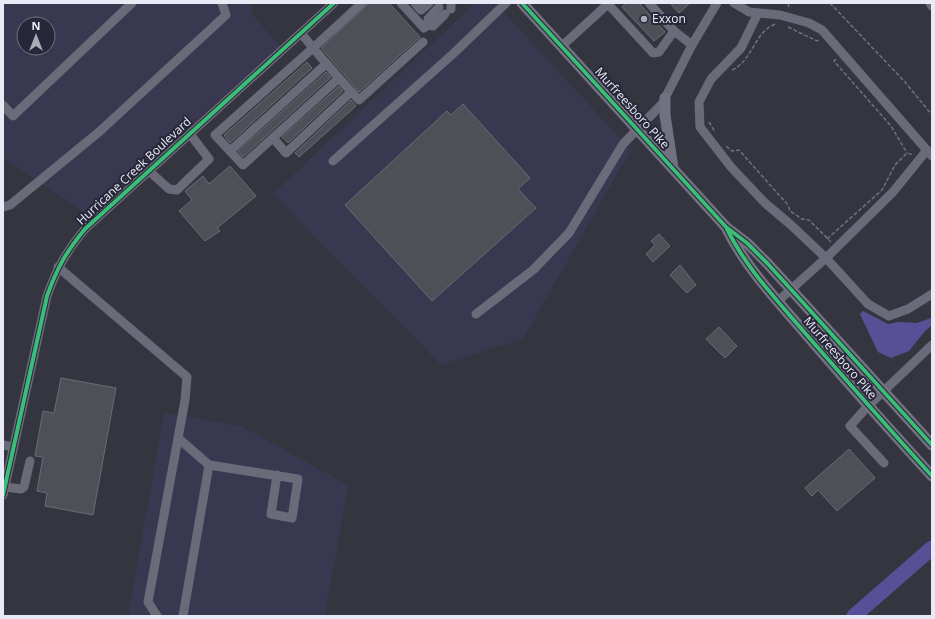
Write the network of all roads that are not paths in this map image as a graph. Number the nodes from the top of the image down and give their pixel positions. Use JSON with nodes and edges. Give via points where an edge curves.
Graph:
{"nodes":[{"id":1,"x":132,"y":3,"type":"edge"},
{"id":2,"x":222,"y":3,"type":"edge"},
{"id":3,"x":334,"y":3,"type":"edge"},
{"id":4,"x":362,"y":3,"type":"edge"},
{"id":5,"x":401,"y":3,"type":"edge"},
{"id":6,"x":429,"y":3,"type":"edge"},
{"id":7,"x":506,"y":3,"type":"edge"},
{"id":8,"x":522,"y":3,"type":"edge"},
{"id":9,"x":648,"y":3,"type":"edge"},
{"id":10,"x":717,"y":3,"type":"edge"},
{"id":11,"x":734,"y":3,"type":"edge"},
{"id":12,"x":930,"y":3,"type":"edge"},
{"id":13,"x":608,"y":4,"type":"edge"},
{"id":14,"x":418,"y":6,"type":"edge"},
{"id":15,"x":932,"y":6,"type":"edge"},
{"id":16,"x":447,"y":7,"type":"edge"},
{"id":17,"x":758,"y":13,"type":"junction"},
{"id":18,"x":674,"y":31,"type":"junction"},
{"id":19,"x":301,"y":33,"type":"junction"},
{"id":20,"x":423,"y":42,"type":"dead end"},
{"id":21,"x":692,"y":45,"type":"junction"},
{"id":22,"x":562,"y":46,"type":"junction"},
{"id":23,"x":313,"y":48,"type":"junction"},
{"id":24,"x":326,"y":64,"type":"junction"},
{"id":25,"x":339,"y":78,"type":"junction"},
{"id":26,"x":351,"y":92,"type":"junction"},
{"id":27,"x":665,"y":98,"type":"junction"},
{"id":28,"x":3,"y":105,"type":"edge"},
{"id":29,"x":638,"y":130,"type":"junction"},
{"id":30,"x":190,"y":134,"type":"junction"},
{"id":31,"x":273,"y":138,"type":"junction"},
{"id":32,"x":230,"y":151,"type":"junction"},
{"id":33,"x":929,"y":153,"type":"edge"},
{"id":34,"x":333,"y":161,"type":"dead end"},
{"id":35,"x":673,"y":168,"type":"junction"},
{"id":36,"x":149,"y":171,"type":"junction"},
{"id":37,"x":3,"y":207,"type":"edge"},
{"id":38,"x":726,"y":227,"type":"junction"},
{"id":39,"x":826,"y":258,"type":"junction"},
{"id":40,"x":58,"y":267,"type":"junction"},
{"id":41,"x":791,"y":289,"type":"junction"},
{"id":42,"x":932,"y":294,"type":"edge"},
{"id":43,"x":778,"y":301,"type":"junction"},
{"id":44,"x":476,"y":314,"type":"dead end"},
{"id":45,"x":932,"y":345,"type":"edge"},
{"id":46,"x":883,"y":391,"type":"junction"},
{"id":47,"x":868,"y":406,"type":"junction"},
{"id":48,"x":178,"y":438,"type":"junction"},
{"id":49,"x":3,"y":445,"type":"edge"},
{"id":50,"x":932,"y":445,"type":"edge"},
{"id":51,"x":13,"y":447,"type":"junction"},
{"id":52,"x":30,"y":461,"type":"dead end"},
{"id":53,"x":884,"y":463,"type":"dead end"},
{"id":54,"x":209,"y":466,"type":"junction"},
{"id":55,"x":6,"y":470,"type":"edge"},
{"id":56,"x":277,"y":475,"type":"junction"},
{"id":57,"x":932,"y":476,"type":"edge"},
{"id":58,"x":4,"y":491,"type":"edge"},
{"id":59,"x":157,"y":616,"type":"edge"},
{"id":60,"x":183,"y":616,"type":"edge"}],
"edges":[{"from":1,"to":28,"type":"street","via":[[13,116]]},
{"from":2,"to":37,"type":"street","via":[[226,15],[99,132],[10,205]]},
{"from":3,"to":19,"type":"street","name":"Hurricane Creek Boulevard"},
{"from":4,"to":23,"type":"street"},
{"from":5,"to":16,"type":"street","via":[[424,28],[428,25],[428,19]]},
{"from":6,"to":14,"type":"street"},
{"from":7,"to":34,"type":"street"},
{"from":8,"to":22,"type":"main road","name":"Murfreesboro Pike"},
{"from":9,"to":18,"type":"street"},
{"from":10,"to":21,"type":"street"},
{"from":11,"to":17,"type":"street","via":[[749,12]]},
{"from":12,"to":15,"type":"street"},
{"from":13,"to":18,"type":"street","via":[[653,53],[659,52]]},
{"from":13,"to":22,"type":"street"},
{"from":17,"to":33,"type":"street","via":[[780,15],[809,23],[822,30]]},
{"from":17,"to":39,"type":"street","via":[[741,48],[711,79],[700,102],[700,127],[764,203]]},
{"from":18,"to":21,"type":"street"},
{"from":19,"to":23,"type":"street"},
{"from":19,"to":30,"type":"street","name":"Hurricane Creek Boulevard"},
{"from":20,"to":26,"type":"street","via":[[359,100]]},
{"from":21,"to":27,"type":"street"},
{"from":22,"to":29,"type":"main road","name":"Murfreesboro Pike"},
{"from":23,"to":24,"type":"street"},
{"from":23,"to":32,"type":"street","via":[[215,135]]},
{"from":24,"to":25,"type":"street"},
{"from":24,"to":32,"type":"street"},
{"from":25,"to":26,"type":"street"},
{"from":25,"to":31,"type":"street"},
{"from":26,"to":31,"type":"street","via":[[286,153]]},
{"from":27,"to":29,"type":"street"},
{"from":27,"to":35,"type":"main road","via":[[664,115]]},
{"from":29,"to":35,"type":"main road","name":"Murfreesboro Pike"},
{"from":29,"to":44,"type":"street","via":[[623,144],[569,233],[533,270]]},
{"from":30,"to":36,"type":"street","name":"Hurricane Creek Boulevard"},
{"from":30,"to":36,"type":"street","via":[[209,158],[177,190],[169,189]]},
{"from":31,"to":32,"type":"street","via":[[243,165]]},
{"from":33,"to":39,"type":"street"},
{"from":35,"to":38,"type":"main road","name":"Murfreesboro Pike"},
{"from":36,"to":40,"type":"street","name":"Hurricane Creek Boulevard","via":[[85,229],[67,250]]},
{"from":38,"to":41,"type":"main road","name":"Murfreesboro Pike","via":[[747,243]]},
{"from":38,"to":43,"type":"main road","name":"Murfreesboro Pike","via":[[737,249]]},
{"from":39,"to":41,"type":"street"},
{"from":39,"to":42,"type":"street","via":[[868,304],[889,316],[908,309]]},
{"from":40,"to":48,"type":"street","via":[[187,377]]},
{"from":40,"to":51,"type":"street","name":"Hurricane Creek Boulevard","via":[[47,296]]},
{"from":41,"to":43,"type":"street"},
{"from":41,"to":46,"type":"main road","name":"Murfreesboro Pike"},
{"from":43,"to":47,"type":"main road","name":"Murfreesboro Pike"},
{"from":45,"to":46,"type":"street"},
{"from":46,"to":47,"type":"street"},
{"from":46,"to":50,"type":"main road","name":"Murfreesboro Pike"},
{"from":47,"to":53,"type":"street","via":[[850,426]]},
{"from":47,"to":57,"type":"main road","name":"Murfreesboro Pike"},
{"from":48,"to":54,"type":"street"},
{"from":48,"to":59,"type":"street","via":[[148,602]]},
{"from":49,"to":51,"type":"street"},
{"from":51,"to":55,"type":"street","name":"Hurricane Creek Boulevard"},
{"from":52,"to":58,"type":"street","via":[[24,487]]},
{"from":54,"to":56,"type":"street"},
{"from":54,"to":60,"type":"street"},
{"from":55,"to":58,"type":"street","name":"Hurricane Creek Boulevard"},
{"from":56,"to":56,"type":"street","via":[[298,479],[292,518],[271,514]]}]}
